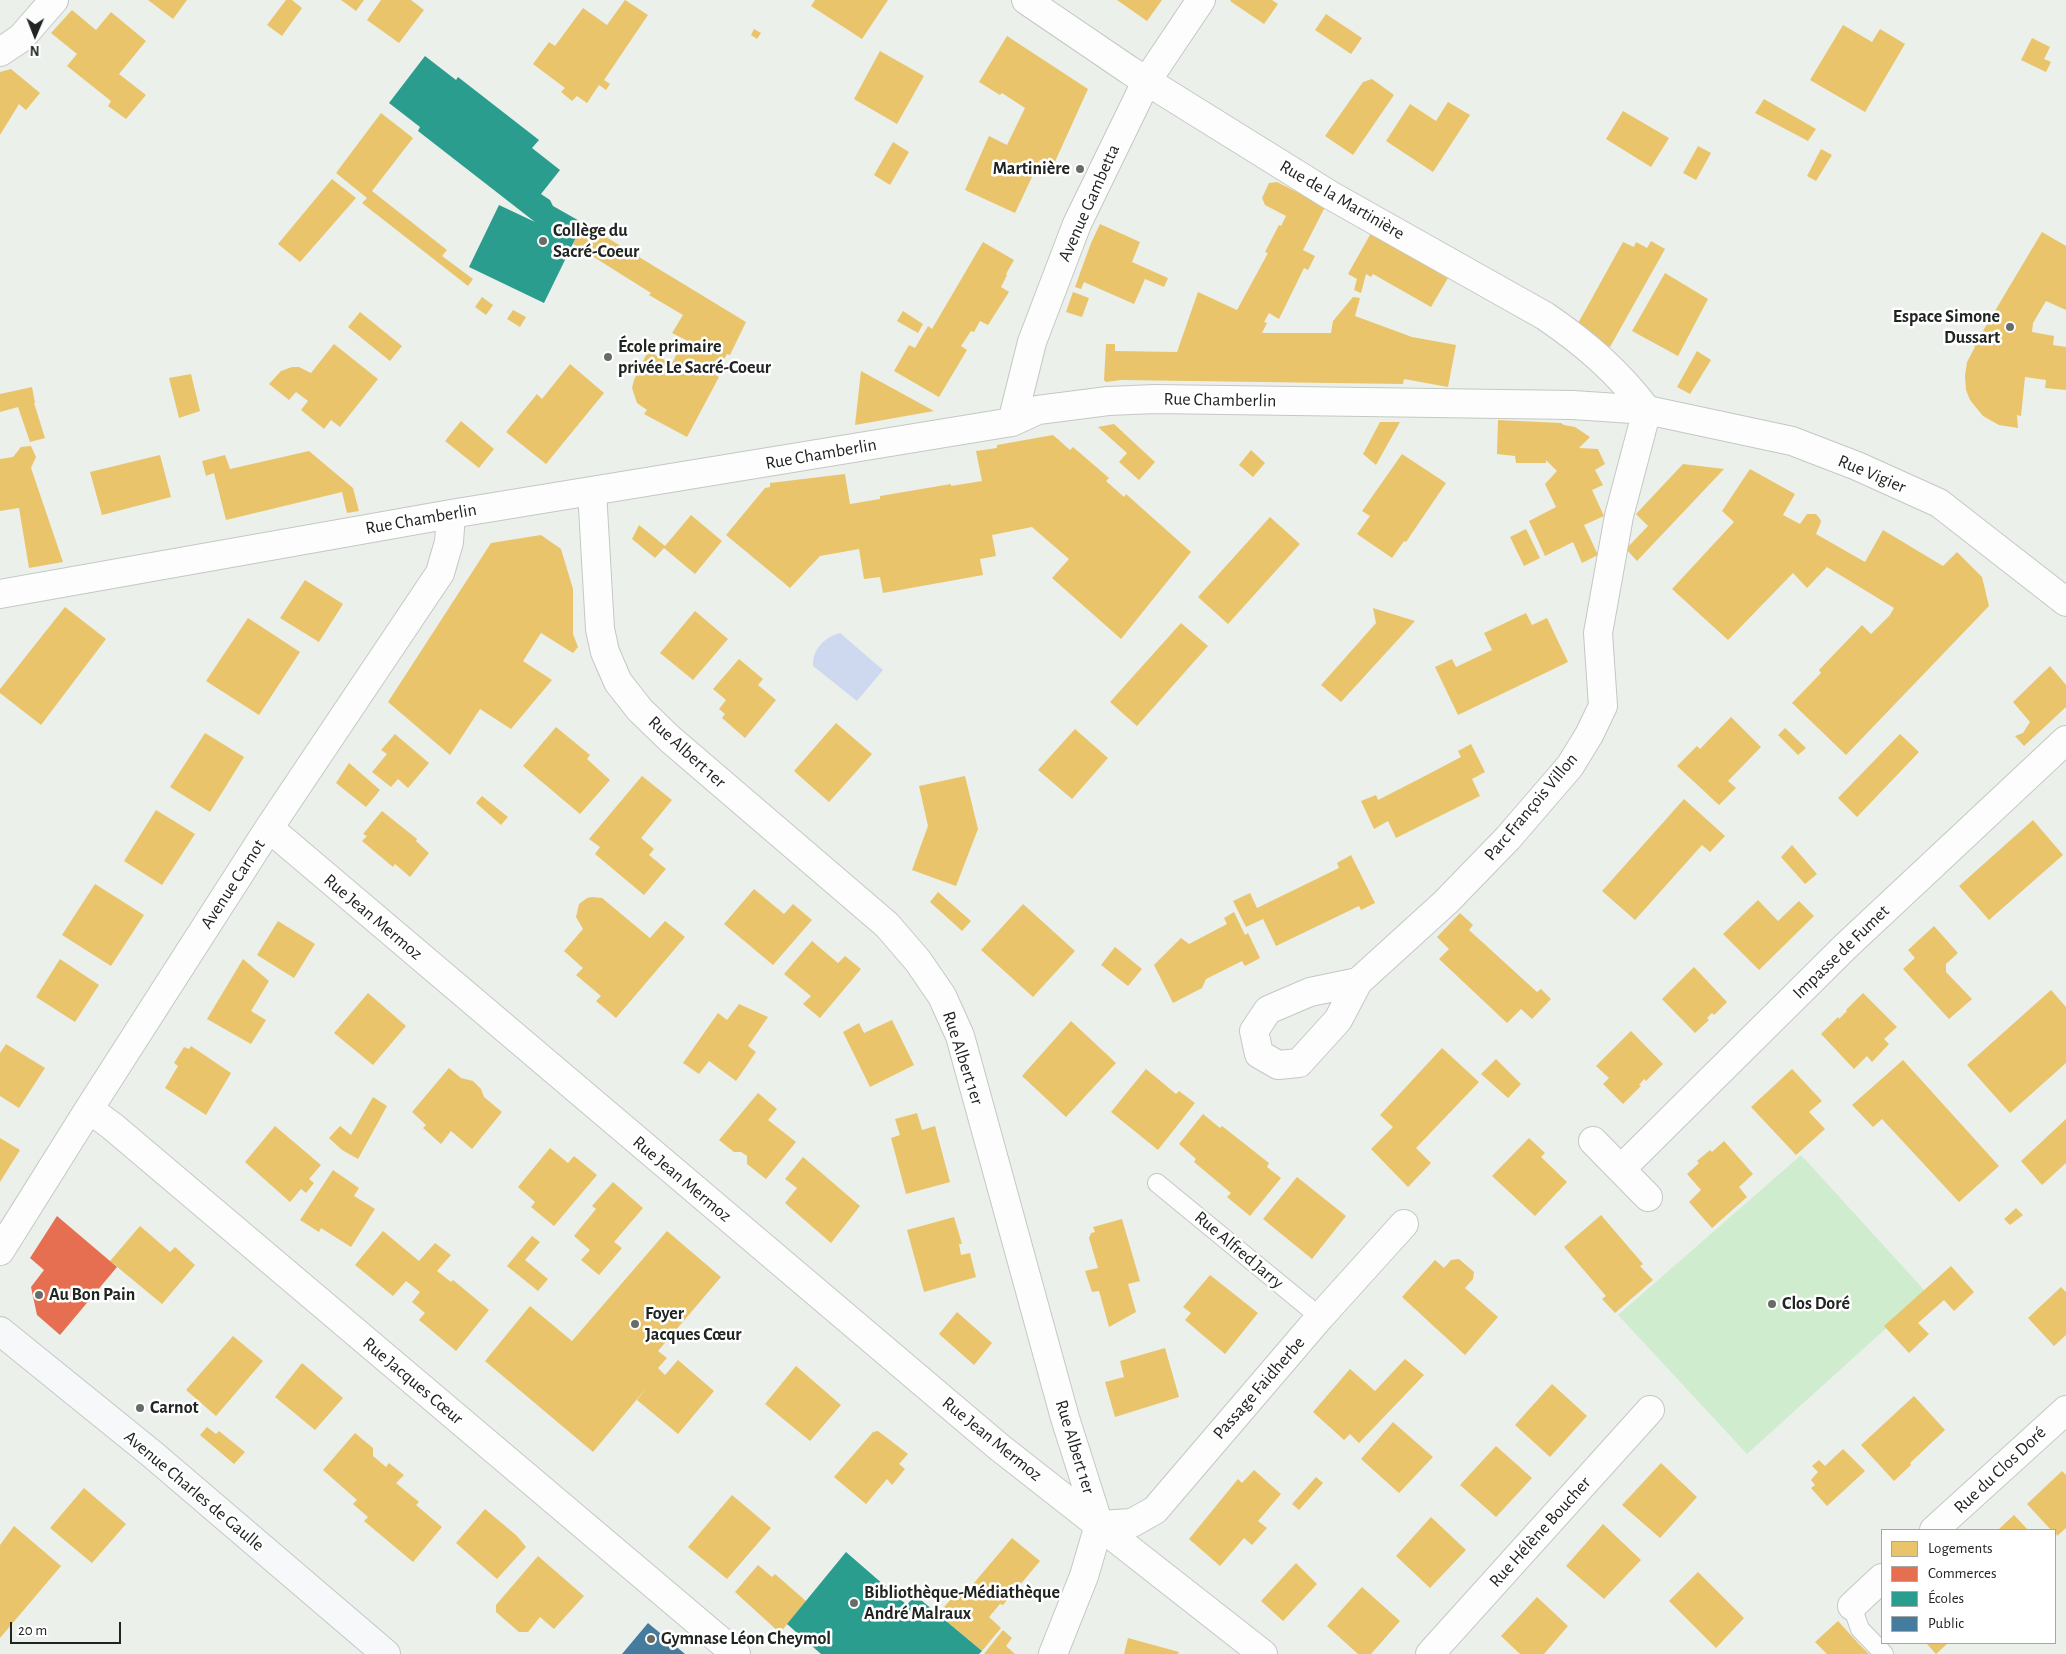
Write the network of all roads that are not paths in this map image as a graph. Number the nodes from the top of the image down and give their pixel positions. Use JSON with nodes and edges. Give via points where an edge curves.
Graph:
{"nodes":[{"id":1,"x":54,"y":0,"type":"edge"},
{"id":2,"x":1026,"y":0,"type":"edge"},
{"id":3,"x":1201,"y":0,"type":"edge"},
{"id":4,"x":0,"y":52,"type":"edge"},
{"id":5,"x":1146,"y":82,"type":"junction"},
{"id":6,"x":1647,"y":410,"type":"junction"},
{"id":7,"x":1012,"y":422,"type":"junction"},
{"id":8,"x":592,"y":491,"type":"junction"},
{"id":9,"x":451,"y":514,"type":"junction"},
{"id":10,"x":0,"y":594,"type":"edge"},
{"id":11,"x":2066,"y":602,"type":"edge"},
{"id":12,"x":2066,"y":740,"type":"edge"},
{"id":13,"x":268,"y":828,"type":"junction"},
{"id":14,"x":1358,"y":982,"type":"dead end"},
{"id":15,"x":89,"y":1109,"type":"junction"},
{"id":16,"x":1593,"y":1141,"type":"dead end"},
{"id":17,"x":1621,"y":1169,"type":"junction"},
{"id":18,"x":1158,"y":1183,"type":"dead end"},
{"id":19,"x":1648,"y":1197,"type":"dead end"},
{"id":20,"x":1404,"y":1224,"type":"dead end"},
{"id":21,"x":0,"y":1251,"type":"edge"},
{"id":22,"x":1320,"y":1317,"type":"junction"},
{"id":23,"x":0,"y":1331,"type":"edge"},
{"id":24,"x":1650,"y":1410,"type":"dead end"},
{"id":25,"x":2066,"y":1410,"type":"edge"},
{"id":26,"x":1099,"y":1525,"type":"junction"},
{"id":27,"x":1935,"y":1529,"type":"edge"},
{"id":28,"x":1881,"y":1579,"type":"edge"},
{"id":29,"x":1852,"y":1606,"type":"joint"},
{"id":30,"x":386,"y":1654,"type":"edge"},
{"id":31,"x":736,"y":1654,"type":"edge"},
{"id":32,"x":1053,"y":1654,"type":"edge"},
{"id":33,"x":1262,"y":1654,"type":"edge"},
{"id":34,"x":1430,"y":1654,"type":"edge"},
{"id":35,"x":1884,"y":1654,"type":"edge"}],
"edges":[{"from":1,"to":4,"type":"street","via":[[21,38]]},
{"from":2,"to":5,"type":"street","name":"Rue de la Martinière"},
{"from":3,"to":5,"type":"street","name":"Avenue Gambetta"},
{"from":5,"to":6,"type":"street","name":"Rue de la Martinière","via":[[1330,195],[1544,316],[1607,364]]},
{"from":5,"to":7,"type":"street","name":"Avenue Gambetta","via":[[1077,224],[1032,342]]},
{"from":6,"to":7,"type":"street","name":"Rue Chamberlin","via":[[1573,405],[1155,399],[1038,410]]},
{"from":6,"to":11,"type":"street","name":"Rue Vigier","via":[[1792,442],[1857,466],[1940,503]]},
{"from":6,"to":14,"type":"street","name":"Parc François Villon","via":[[1619,516],[1598,633],[1602,706],[1589,735],[1570,766],[1508,838],[1446,902]]},
{"from":7,"to":8,"type":"street","name":"Rue Chamberlin"},
{"from":8,"to":9,"type":"street","name":"Rue Chamberlin"},
{"from":8,"to":26,"type":"street","name":"Rue Albert 1er","via":[[600,629],[605,652],[618,682],[640,710],[670,739],[887,925],[918,960],[942,996],[960,1036],[1065,1418]]},
{"from":9,"to":10,"type":"street","name":"Rue Chamberlin"},
{"from":9,"to":13,"type":"street","name":"Avenue Carnot","via":[[450,542],[440,573]]},
{"from":12,"to":17,"type":"street","name":"Impasse de Fumet","via":[[1846,946]]},
{"from":13,"to":15,"type":"street","name":"Avenue Carnot"},
{"from":13,"to":26,"type":"street","name":"Rue Jean Mermoz","via":[[992,1440]]},
{"from":15,"to":21,"type":"street","name":"Avenue Carnot"},
{"from":15,"to":31,"type":"street","name":"Rue Jacques Cœur"},
{"from":16,"to":17,"type":"street"},
{"from":17,"to":19,"type":"street"},
{"from":18,"to":22,"type":"lane","name":"Rue Alfred Jarry"},
{"from":20,"to":22,"type":"street","name":"Passage Faidherbe"},
{"from":22,"to":26,"type":"street","name":"Passage Faidherbe","via":[[1155,1510],[1132,1523]]},
{"from":23,"to":30,"type":"street","name":"Avenue Charles de Gaulle","via":[[152,1454]]},
{"from":24,"to":34,"type":"street","name":"Rue Hélène Boucher"},
{"from":25,"to":27,"type":"street","name":"Rue du Clos Doré"},
{"from":26,"to":32,"type":"street","via":[[1084,1576]]},
{"from":26,"to":33,"type":"street"},
{"from":28,"to":29,"type":"street"},
{"from":29,"to":35,"type":"lane","via":[[1860,1629]]}]}
